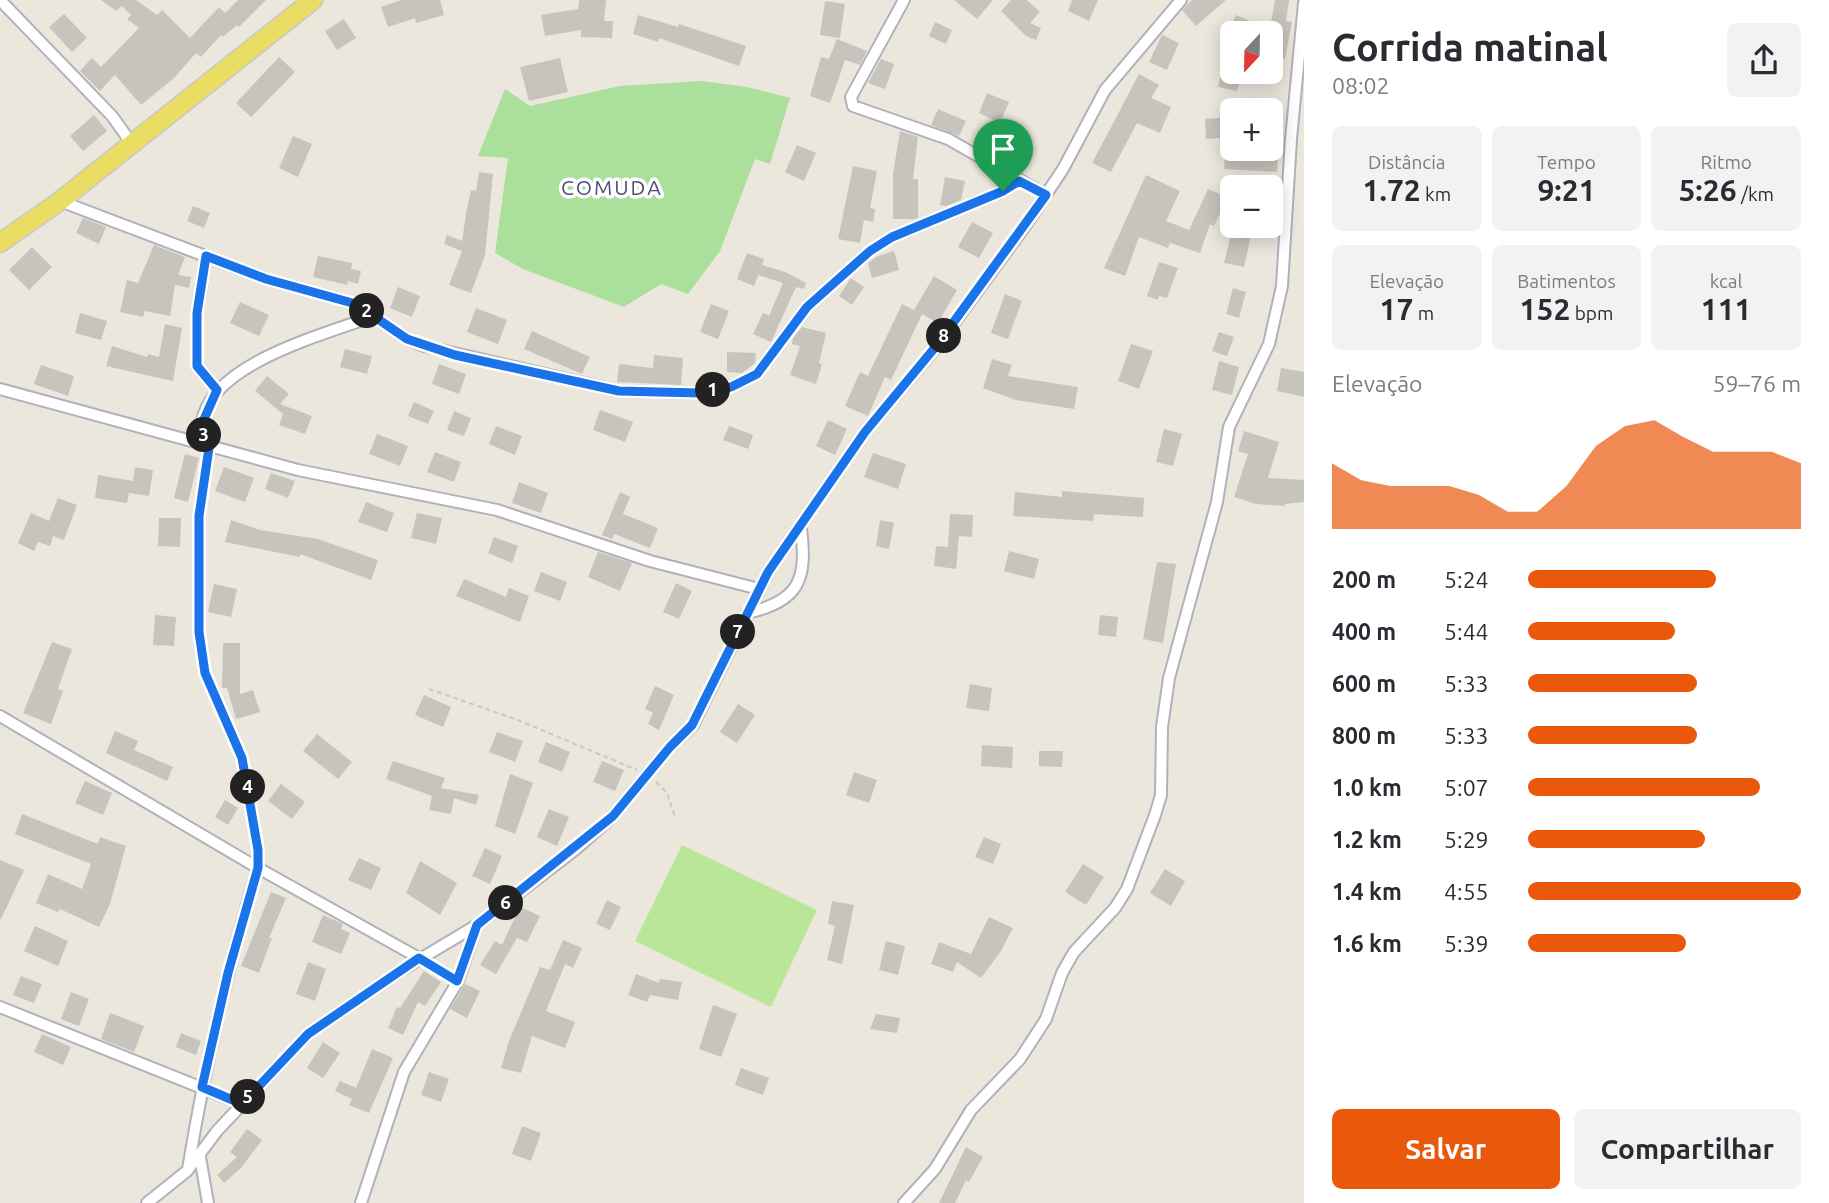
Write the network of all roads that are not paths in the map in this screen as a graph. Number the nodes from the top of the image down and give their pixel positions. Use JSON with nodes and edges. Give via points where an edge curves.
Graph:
{"nodes":[{"id":1,"x":0,"y":0,"type":"edge"},
{"id":2,"x":313,"y":0,"type":"edge"},
{"id":3,"x":904,"y":0,"type":"edge"},
{"id":4,"x":1181,"y":0,"type":"edge"},
{"id":5,"x":1304,"y":3,"type":"edge"},
{"id":6,"x":132,"y":145,"type":"junction"},
{"id":7,"x":1019,"y":181,"type":"junction"},
{"id":8,"x":1046,"y":195,"type":"junction"},
{"id":9,"x":60,"y":201,"type":"junction"},
{"id":10,"x":0,"y":243,"type":"edge"},
{"id":11,"x":206,"y":256,"type":"junction"},
{"id":12,"x":374,"y":316,"type":"junction"},
{"id":13,"x":0,"y":389,"type":"edge"},
{"id":14,"x":217,"y":390,"type":"junction"},
{"id":15,"x":209,"y":448,"type":"junction"},
{"id":16,"x":801,"y":528,"type":"junction"},
{"id":17,"x":759,"y":589,"type":"junction"},
{"id":18,"x":747,"y":613,"type":"junction"},
{"id":19,"x":0,"y":716,"type":"edge"},
{"id":20,"x":258,"y":868,"type":"junction"},
{"id":21,"x":477,"y":925,"type":"junction"},
{"id":22,"x":419,"y":958,"type":"junction"},
{"id":23,"x":0,"y":1007,"type":"edge"},
{"id":24,"x":202,"y":1087,"type":"junction"},
{"id":25,"x":242,"y":1104,"type":"junction"},
{"id":26,"x":200,"y":1157,"type":"junction"},
{"id":27,"x":187,"y":1171,"type":"junction"},
{"id":28,"x":147,"y":1203,"type":"edge"},
{"id":29,"x":208,"y":1203,"type":"edge"},
{"id":30,"x":361,"y":1203,"type":"edge"},
{"id":31,"x":904,"y":1203,"type":"edge"}],
"edges":[{"from":1,"to":6,"type":"street","via":[[112,116]]},
{"from":2,"to":6,"type":"main road"},
{"from":3,"to":7,"type":"street","via":[[851,97],[853,106],[948,139]]},
{"from":4,"to":8,"type":"street","via":[[1105,90]]},
{"from":5,"to":31,"type":"street","via":[[1282,286],[1269,344],[1227,435],[1217,502],[1169,678],[1155,815],[1127,889],[1074,952],[1045,1019],[1020,1059],[971,1110],[935,1169]]},
{"from":6,"to":9,"type":"main road"},
{"from":7,"to":8,"type":"street"},
{"from":7,"to":12,"type":"street","via":[[870,251],[807,307],[757,374],[731,387],[699,393],[619,391],[424,346]]},
{"from":8,"to":16,"type":"street","via":[[937,345],[865,432]]},
{"from":9,"to":10,"type":"main road"},
{"from":9,"to":11,"type":"street"},
{"from":11,"to":12,"type":"street","via":[[266,279],[342,298]]},
{"from":11,"to":14,"type":"street","via":[[197,313],[197,366]]},
{"from":12,"to":14,"type":"street","via":[[276,354],[238,373]]},
{"from":13,"to":15,"type":"street"},
{"from":14,"to":15,"type":"street","via":[[201,426]]},
{"from":15,"to":17,"type":"street","via":[[497,510],[650,561]]},
{"from":16,"to":17,"type":"street"},
{"from":16,"to":18,"type":"street","via":[[805,557],[796,588],[776,605]]},
{"from":17,"to":18,"type":"street"},
{"from":18,"to":21,"type":"street","via":[[692,725],[613,816]]},
{"from":19,"to":20,"type":"street"},
{"from":20,"to":22,"type":"street"},
{"from":20,"to":24,"type":"street"},
{"from":21,"to":22,"type":"street"},
{"from":21,"to":30,"type":"street","via":[[457,981],[404,1072]]},
{"from":22,"to":25,"type":"street","via":[[308,1034]]},
{"from":23,"to":24,"type":"street"},
{"from":24,"to":25,"type":"street"},
{"from":24,"to":27,"type":"street"},
{"from":25,"to":26,"type":"street"},
{"from":26,"to":27,"type":"street"},
{"from":26,"to":29,"type":"street"},
{"from":27,"to":28,"type":"street"}]}
